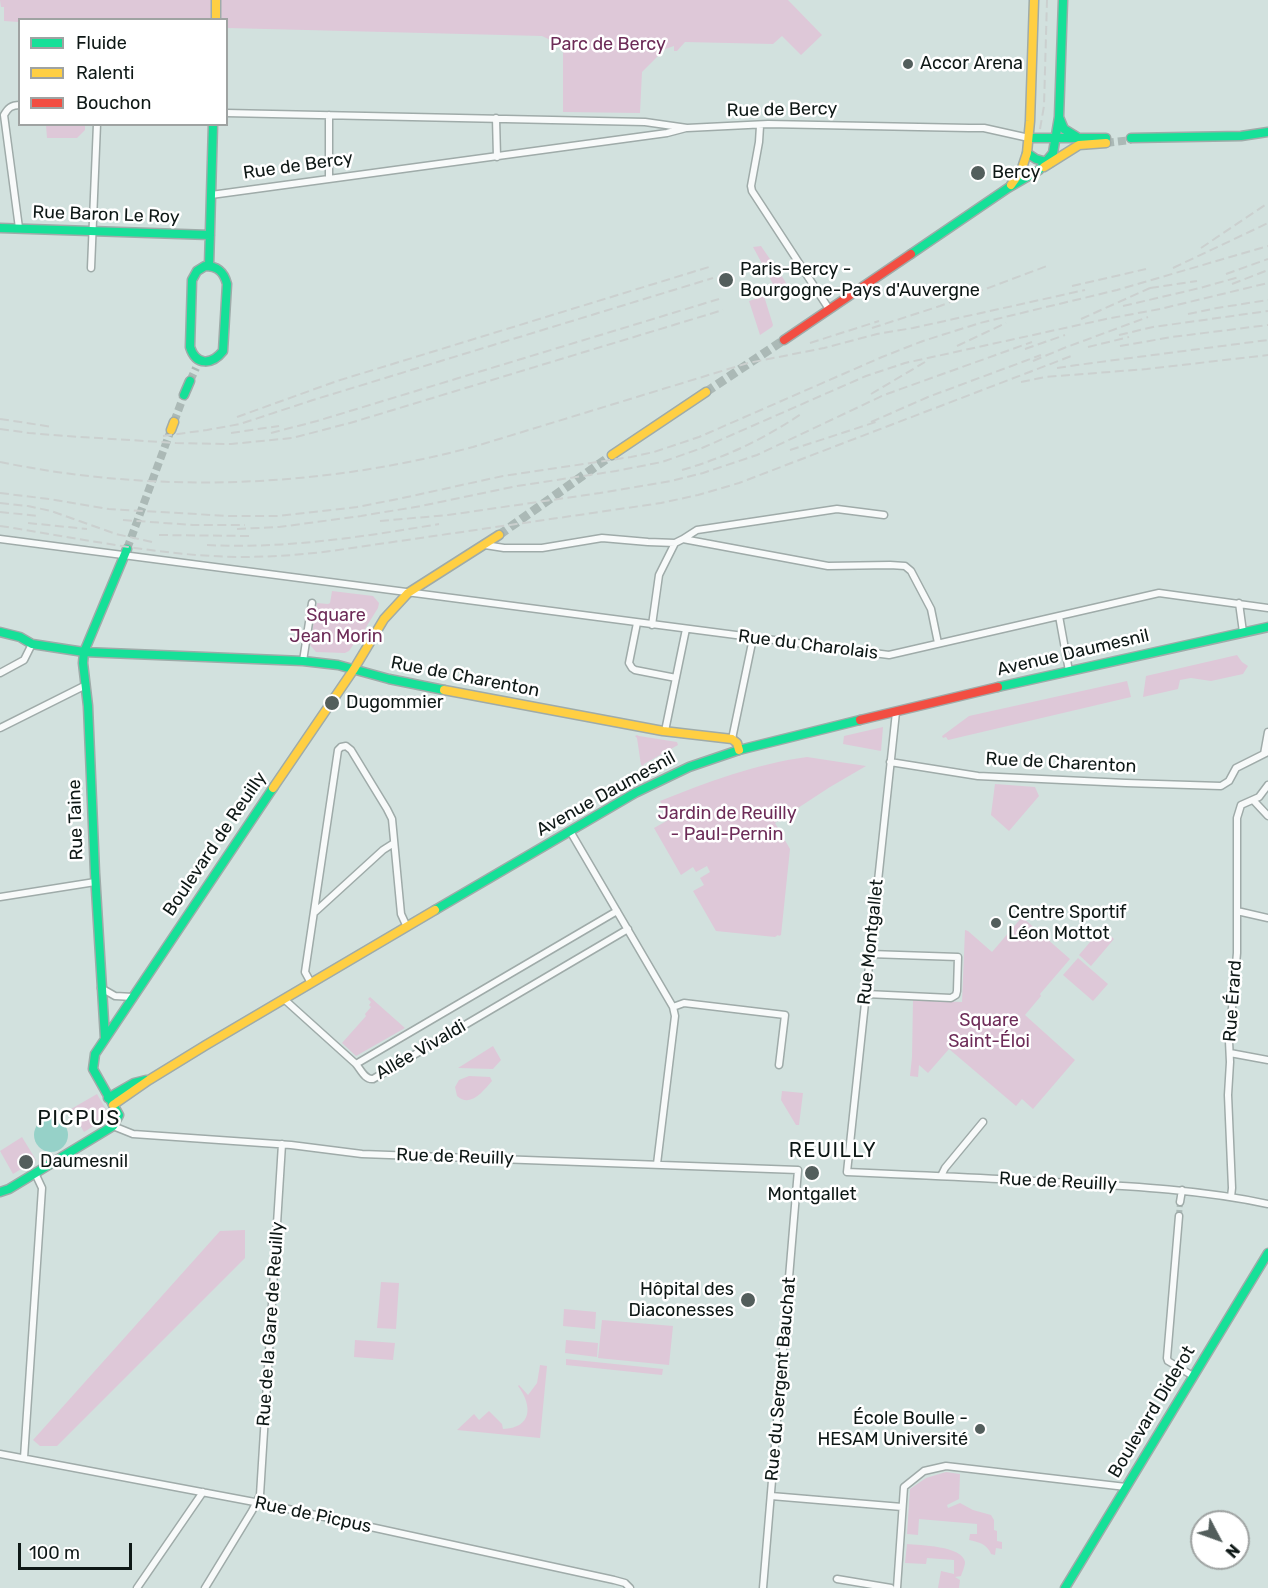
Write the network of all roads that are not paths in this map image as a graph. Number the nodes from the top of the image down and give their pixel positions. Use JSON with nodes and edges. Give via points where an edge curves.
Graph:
{"nodes":[{"id":1,"x":216,"y":0,"type":"edge"},
{"id":2,"x":1034,"y":0,"type":"edge"},
{"id":3,"x":1063,"y":0,"type":"edge"},
{"id":4,"x":216,"y":18,"type":"edge"},
{"id":5,"x":18,"y":105,"type":"edge"},
{"id":6,"x":228,"y":113,"type":"edge"},
{"id":7,"x":329,"y":115,"type":"junction"},
{"id":8,"x":1059,"y":117,"type":"junction"},
{"id":9,"x":496,"y":118,"type":"junction"},
{"id":10,"x":97,"y":126,"type":"edge"},
{"id":11,"x":213,"y":126,"type":"edge"},
{"id":12,"x":760,"y":126,"type":"junction"},
{"id":13,"x":687,"y":128,"type":"junction"},
{"id":14,"x":1268,"y":132,"type":"edge"},
{"id":15,"x":1077,"y":137,"type":"junction"},
{"id":16,"x":1029,"y":138,"type":"junction"},
{"id":17,"x":1056,"y":138,"type":"junction"},
{"id":18,"x":1134,"y":139,"type":"tunnel mouth"},
{"id":19,"x":1027,"y":153,"type":"junction"},
{"id":20,"x":496,"y":157,"type":"junction"},
{"id":21,"x":1048,"y":163,"type":"junction"},
{"id":22,"x":328,"y":179,"type":"junction"},
{"id":23,"x":1008,"y":188,"type":"junction"},
{"id":24,"x":211,"y":193,"type":"junction"},
{"id":25,"x":0,"y":228,"type":"edge"},
{"id":26,"x":19,"y":228,"type":"junction"},
{"id":27,"x":93,"y":230,"type":"junction"},
{"id":28,"x":210,"y":235,"type":"junction"},
{"id":29,"x":209,"y":266,"type":"junction"},
{"id":30,"x":92,"y":268,"type":"dead end"},
{"id":31,"x":829,"y":309,"type":"junction"},
{"id":32,"x":784,"y":340,"type":"tunnel mouth"},
{"id":33,"x":190,"y":381,"type":"tunnel mouth"},
{"id":34,"x":706,"y":392,"type":"tunnel mouth"},
{"id":35,"x":184,"y":395,"type":"tunnel mouth"},
{"id":36,"x":612,"y":455,"type":"tunnel mouth"},
{"id":37,"x":884,"y":515,"type":"dead end"},
{"id":38,"x":499,"y":535,"type":"tunnel mouth"},
{"id":39,"x":0,"y":539,"type":"edge"},
{"id":40,"x":683,"y":539,"type":"junction"},
{"id":41,"x":675,"y":543,"type":"junction"},
{"id":42,"x":483,"y":545,"type":"junction"},
{"id":43,"x":126,"y":552,"type":"junction"},
{"id":44,"x":408,"y":593,"type":"junction"},
{"id":45,"x":312,"y":603,"type":"dead end"},
{"id":46,"x":1239,"y":603,"type":"junction"},
{"id":47,"x":1268,"y":608,"type":"edge"},
{"id":48,"x":1059,"y":616,"type":"junction"},
{"id":49,"x":638,"y":623,"type":"junction"},
{"id":50,"x":652,"y":625,"type":"junction"},
{"id":51,"x":1268,"y":627,"type":"edge"},
{"id":52,"x":686,"y":629,"type":"junction"},
{"id":53,"x":0,"y":632,"type":"edge"},
{"id":54,"x":1242,"y":632,"type":"junction"},
{"id":55,"x":753,"y":638,"type":"junction"},
{"id":56,"x":938,"y":643,"type":"junction"},
{"id":57,"x":32,"y":644,"type":"junction"},
{"id":58,"x":84,"y":652,"type":"junction"},
{"id":59,"x":303,"y":661,"type":"junction"},
{"id":60,"x":354,"y":669,"type":"junction"},
{"id":61,"x":1069,"y":671,"type":"junction"},
{"id":62,"x":0,"y":674,"type":"edge"},
{"id":63,"x":676,"y":678,"type":"junction"},
{"id":64,"x":86,"y":685,"type":"junction"},
{"id":65,"x":896,"y":712,"type":"junction"},
{"id":66,"x":0,"y":728,"type":"edge"},
{"id":67,"x":665,"y":731,"type":"junction"},
{"id":68,"x":1268,"y":732,"type":"edge"},
{"id":69,"x":732,"y":739,"type":"junction"},
{"id":70,"x":740,"y":750,"type":"junction"},
{"id":71,"x":1266,"y":753,"type":"edge"},
{"id":72,"x":890,"y":762,"type":"junction"},
{"id":73,"x":1268,"y":785,"type":"edge"},
{"id":74,"x":1254,"y":801,"type":"junction"},
{"id":75,"x":1268,"y":816,"type":"edge"},
{"id":76,"x":570,"y":831,"type":"junction"},
{"id":77,"x":393,"y":843,"type":"junction"},
{"id":78,"x":95,"y":882,"type":"junction"},
{"id":79,"x":0,"y":897,"type":"edge"},
{"id":80,"x":617,"y":911,"type":"junction"},
{"id":81,"x":1237,"y":911,"type":"junction"},
{"id":82,"x":314,"y":912,"type":"junction"},
{"id":83,"x":1268,"y":918,"type":"edge"},
{"id":84,"x":407,"y":927,"type":"junction"},
{"id":85,"x":628,"y":929,"type":"junction"},
{"id":86,"x":870,"y":954,"type":"junction"},
{"id":87,"x":311,"y":984,"type":"junction"},
{"id":88,"x":101,"y":988,"type":"junction"},
{"id":89,"x":866,"y":994,"type":"junction"},
{"id":90,"x":133,"y":997,"type":"junction"},
{"id":91,"x":285,"y":1000,"type":"junction"},
{"id":92,"x":673,"y":1007,"type":"junction"},
{"id":93,"x":105,"y":1038,"type":"junction"},
{"id":94,"x":1230,"y":1053,"type":"junction"},
{"id":95,"x":1268,"y":1060,"type":"edge"},
{"id":96,"x":356,"y":1064,"type":"junction"},
{"id":97,"x":779,"y":1065,"type":"dead end"},
{"id":98,"x":110,"y":1101,"type":"junction"},
{"id":99,"x":982,"y":1122,"type":"dead end"},
{"id":100,"x":113,"y":1126,"type":"junction"},
{"id":101,"x":282,"y":1144,"type":"junction"},
{"id":102,"x":657,"y":1164,"type":"junction"},
{"id":103,"x":798,"y":1170,"type":"joint"},
{"id":104,"x":847,"y":1172,"type":"joint"},
{"id":105,"x":35,"y":1173,"type":"junction"},
{"id":106,"x":941,"y":1176,"type":"junction"},
{"id":107,"x":1182,"y":1190,"type":"junction"},
{"id":108,"x":1,"y":1191,"type":"edge"},
{"id":109,"x":1231,"y":1197,"type":"junction"},
{"id":110,"x":1180,"y":1202,"type":"tunnel mouth"},
{"id":111,"x":1268,"y":1204,"type":"edge"},
{"id":112,"x":1179,"y":1215,"type":"tunnel mouth"},
{"id":113,"x":1268,"y":1253,"type":"edge"},
{"id":114,"x":1193,"y":1376,"type":"junction"},
{"id":115,"x":0,"y":1454,"type":"edge"},
{"id":116,"x":24,"y":1458,"type":"junction"},
{"id":117,"x":1126,"y":1487,"type":"junction"},
{"id":118,"x":203,"y":1492,"type":"junction"},
{"id":119,"x":771,"y":1496,"type":"junction"},
{"id":120,"x":257,"y":1503,"type":"junction"},
{"id":121,"x":903,"y":1507,"type":"junction"},
{"id":122,"x":837,"y":1579,"type":"dead end"},
{"id":123,"x":628,"y":1586,"type":"edge"},
{"id":124,"x":137,"y":1588,"type":"edge"},
{"id":125,"x":205,"y":1588,"type":"edge"},
{"id":126,"x":763,"y":1588,"type":"edge"},
{"id":127,"x":891,"y":1588,"type":"edge"},
{"id":128,"x":897,"y":1588,"type":"edge"},
{"id":129,"x":1065,"y":1588,"type":"edge"}],
"edges":[{"from":1,"to":4,"type":"main road"},
{"from":2,"to":16,"type":"main road"},
{"from":3,"to":8,"type":"main road"},
{"from":5,"to":26,"type":"street","via":[[8,108],[4,115]]},
{"from":6,"to":7,"type":"street","name":"Rue de Bercy"},
{"from":7,"to":9,"type":"street","name":"Rue de Bercy"},
{"from":7,"to":22,"type":"street"},
{"from":8,"to":15,"type":"main road","via":[[1065,130]]},
{"from":8,"to":17,"type":"main road"},
{"from":9,"to":13,"type":"street","name":"Rue de Bercy","via":[[645,122]]},
{"from":9,"to":20,"type":"street"},
{"from":10,"to":27,"type":"street"},
{"from":11,"to":24,"type":"main road"},
{"from":12,"to":13,"type":"street","name":"Rue de Bercy"},
{"from":12,"to":16,"type":"street","name":"Rue de Bercy","via":[[984,129]]},
{"from":12,"to":31,"type":"street","via":[[752,191]]},
{"from":13,"to":20,"type":"street","name":"Rue de Bercy"},
{"from":14,"to":18,"type":"main road"},
{"from":15,"to":17,"type":"main road","name":"Rue de Bercy"},
{"from":15,"to":21,"type":"main road","name":"Rue de Bercy","via":[[1106,140],[1079,145]]},
{"from":16,"to":17,"type":"main road","name":"Rue de Bercy"},
{"from":16,"to":19,"type":"main road"},
{"from":17,"to":21,"type":"main road"},
{"from":19,"to":21,"type":"main road"},
{"from":19,"to":23,"type":"main road","via":[[1021,171]]},
{"from":20,"to":22,"type":"street","name":"Rue de Bercy"},
{"from":21,"to":23,"type":"main road"},
{"from":22,"to":24,"type":"street","name":"Rue de Bercy"},
{"from":23,"to":31,"type":"main road"},
{"from":24,"to":28,"type":"main road"},
{"from":25,"to":26,"type":"main road","name":"Rue Baron Le Roy"},
{"from":26,"to":27,"type":"main road","name":"Rue Baron Le Roy"},
{"from":27,"to":28,"type":"main road","name":"Rue Baron Le Roy"},
{"from":27,"to":30,"type":"street"},
{"from":28,"to":29,"type":"main road"},
{"from":29,"to":29,"type":"main road","via":[[197,271],[192,280],[190,347],[198,364],[217,359],[224,347],[226,278],[221,270]]},
{"from":31,"to":32,"type":"main road"},
{"from":33,"to":35,"type":"main road"},
{"from":34,"to":36,"type":"main road"},
{"from":37,"to":40,"type":"street","via":[[837,509],[697,530]]},
{"from":38,"to":42,"type":"main road","name":"Boulevard de Reuilly"},
{"from":39,"to":43,"type":"street","name":"Rue du Charolais"},
{"from":40,"to":41,"type":"street"},
{"from":40,"to":56,"type":"street","via":[[828,566],[905,566],[931,609]]},
{"from":41,"to":42,"type":"street","via":[[602,538],[542,548]]},
{"from":41,"to":50,"type":"street","via":[[659,575]]},
{"from":42,"to":44,"type":"main road","name":"Boulevard de Reuilly"},
{"from":43,"to":44,"type":"street","name":"Rue du Charolais"},
{"from":43,"to":58,"type":"main road"},
{"from":44,"to":49,"type":"street","name":"Rue du Charolais"},
{"from":44,"to":60,"type":"main road","name":"Boulevard de Reuilly","via":[[384,619]]},
{"from":45,"to":59,"type":"street"},
{"from":46,"to":47,"type":"street","name":"Rue du Charolais"},
{"from":46,"to":48,"type":"street","name":"Rue du Charolais","via":[[1159,593]]},
{"from":46,"to":54,"type":"street"},
{"from":48,"to":56,"type":"street","name":"Rue du Charolais"},
{"from":48,"to":61,"type":"street"},
{"from":49,"to":50,"type":"street","name":"Rue du Charolais"},
{"from":49,"to":63,"type":"street","via":[[631,667]]},
{"from":50,"to":52,"type":"street","name":"Rue du Charolais"},
{"from":51,"to":54,"type":"main road","name":"Avenue Daumesnil"},
{"from":52,"to":55,"type":"street","name":"Rue du Charolais"},
{"from":52,"to":63,"type":"street"},
{"from":53,"to":57,"type":"main road","name":"Rue de Charenton"},
{"from":54,"to":61,"type":"main road","name":"Avenue Daumesnil"},
{"from":55,"to":56,"type":"street","name":"Rue du Charolais","via":[[889,655]]},
{"from":55,"to":69,"type":"street"},
{"from":57,"to":58,"type":"main road","name":"Rue de Charenton"},
{"from":57,"to":62,"type":"street","via":[[24,660]]},
{"from":58,"to":59,"type":"main road","name":"Rue de Charenton"},
{"from":58,"to":64,"type":"main road","name":"Rue Taine"},
{"from":59,"to":60,"type":"main road","name":"Rue de Charenton"},
{"from":60,"to":67,"type":"main road","name":"Rue de Charenton","via":[[388,679]]},
{"from":60,"to":90,"type":"main road","name":"Boulevard de Reuilly"},
{"from":61,"to":65,"type":"main road","name":"Avenue Daumesnil"},
{"from":63,"to":67,"type":"street"},
{"from":64,"to":66,"type":"street"},
{"from":64,"to":78,"type":"main road","name":"Rue Taine"},
{"from":65,"to":70,"type":"main road","name":"Avenue Daumesnil"},
{"from":65,"to":72,"type":"street","name":"Rue Montgallet"},
{"from":67,"to":69,"type":"main road","name":"Rue de Charenton"},
{"from":68,"to":71,"type":"street"},
{"from":69,"to":70,"type":"main road"},
{"from":70,"to":76,"type":"main road","name":"Avenue Daumesnil","via":[[689,767]]},
{"from":71,"to":72,"type":"street","name":"Rue de Charenton","via":[[1236,768],[1221,786],[978,776]]},
{"from":72,"to":86,"type":"street","name":"Rue Montgallet"},
{"from":73,"to":74,"type":"street"},
{"from":74,"to":75,"type":"street"},
{"from":74,"to":81,"type":"street","name":"Rue Érard","via":[[1241,806],[1237,818]]},
{"from":76,"to":80,"type":"street"},
{"from":76,"to":84,"type":"main road","name":"Avenue Daumesnil"},
{"from":77,"to":82,"type":"street"},
{"from":77,"to":82,"type":"street","via":[[392,819],[387,809],[351,750],[341,747]]},
{"from":77,"to":84,"type":"street","via":[[401,914]]},
{"from":78,"to":79,"type":"street"},
{"from":78,"to":88,"type":"main road","name":"Rue Taine"},
{"from":80,"to":85,"type":"street"},
{"from":80,"to":96,"type":"street","name":"Allée Vivaldi"},
{"from":81,"to":83,"type":"street"},
{"from":81,"to":94,"type":"street","name":"Rue Érard"},
{"from":82,"to":87,"type":"street","via":[[305,972]]},
{"from":84,"to":87,"type":"main road","name":"Avenue Daumesnil"},
{"from":85,"to":92,"type":"street"},
{"from":85,"to":96,"type":"street","name":"Allée Vivaldi","via":[[373,1079],[366,1078]]},
{"from":86,"to":89,"type":"street","name":"Rue Montgallet"},
{"from":86,"to":89,"type":"street","via":[[958,957],[956,995],[949,998]]},
{"from":87,"to":91,"type":"main road","name":"Avenue Daumesnil"},
{"from":88,"to":90,"type":"street","via":[[115,996]]},
{"from":88,"to":93,"type":"main road","name":"Rue Taine"},
{"from":89,"to":104,"type":"street","name":"Rue Montgallet"},
{"from":90,"to":93,"type":"main road","name":"Boulevard de Reuilly"},
{"from":91,"to":96,"type":"street"},
{"from":91,"to":98,"type":"main road","name":"Avenue Daumesnil","via":[[135,1091]]},
{"from":92,"to":97,"type":"street","via":[[684,1003],[785,1015]]},
{"from":92,"to":102,"type":"street"},
{"from":93,"to":98,"type":"main road","name":"Boulevard de Reuilly","via":[[95,1054],[93,1070]]},
{"from":94,"to":95,"type":"street"},
{"from":94,"to":109,"type":"street","name":"Rue Érard"},
{"from":98,"to":100,"type":"main road","via":[[119,1115]]},
{"from":99,"to":106,"type":"street"},
{"from":100,"to":101,"type":"street","name":"Rue de Reuilly","via":[[133,1134]]},
{"from":100,"to":105,"type":"main road"},
{"from":101,"to":102,"type":"street","name":"Rue de Reuilly","via":[[362,1154]]},
{"from":101,"to":120,"type":"street","name":"Rue de la Gare de Reuilly"},
{"from":102,"to":103,"type":"street","name":"Rue de Reuilly"},
{"from":103,"to":119,"type":"street","name":"Rue du Sergent Bauchat"},
{"from":104,"to":106,"type":"street","name":"Rue de Reuilly"},
{"from":105,"to":108,"type":"main road"},
{"from":105,"to":116,"type":"street","via":[[42,1188]]},
{"from":106,"to":107,"type":"street","name":"Rue de Reuilly"},
{"from":107,"to":109,"type":"street","name":"Rue de Reuilly"},
{"from":107,"to":110,"type":"street"},
{"from":109,"to":111,"type":"street","name":"Rue de Reuilly"},
{"from":112,"to":114,"type":"street","via":[[1167,1358]]},
{"from":113,"to":114,"type":"main road","name":"Boulevard Diderot"},
{"from":114,"to":117,"type":"main road","name":"Boulevard Diderot"},
{"from":115,"to":116,"type":"street","name":"Rue de Picpus"},
{"from":116,"to":118,"type":"street","name":"Rue de Picpus"},
{"from":117,"to":121,"type":"street","via":[[946,1466],[924,1471],[904,1486]]},
{"from":117,"to":129,"type":"main road","name":"Boulevard Diderot"},
{"from":118,"to":120,"type":"street","name":"Rue de Picpus"},
{"from":118,"to":124,"type":"street"},
{"from":119,"to":121,"type":"street"},
{"from":119,"to":126,"type":"street","name":"Rue du Sergent Bauchat"},
{"from":120,"to":123,"type":"street","name":"Rue de Picpus","via":[[608,1578]]},
{"from":120,"to":125,"type":"street"},
{"from":121,"to":128,"type":"street"},
{"from":122,"to":127,"type":"street"}]}
